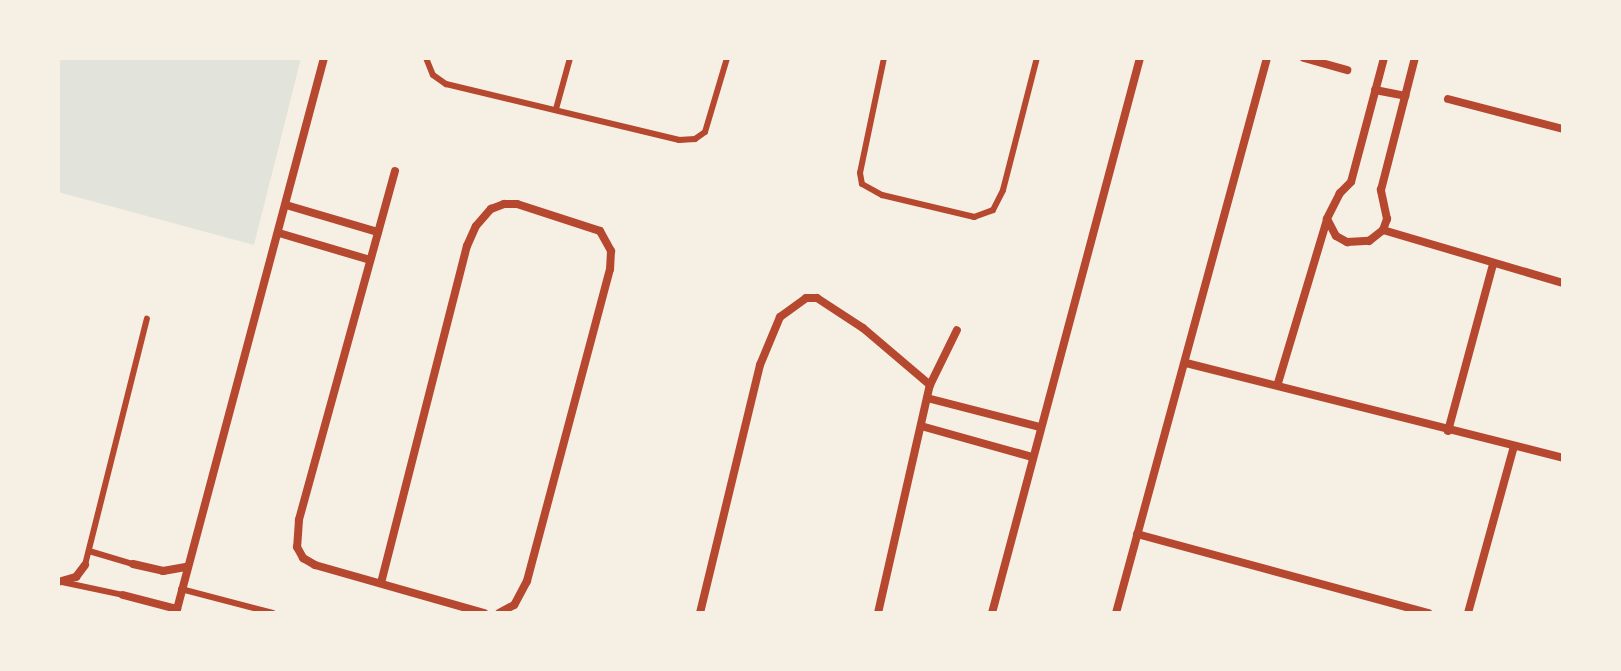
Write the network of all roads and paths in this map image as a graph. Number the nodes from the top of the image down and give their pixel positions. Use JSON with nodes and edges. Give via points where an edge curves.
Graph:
{"nodes":[{"id":1,"x":324,"y":58,"type":"edge"},
{"id":2,"x":426,"y":58,"type":"edge"},
{"id":3,"x":570,"y":58,"type":"edge"},
{"id":4,"x":727,"y":58,"type":"edge"},
{"id":5,"x":884,"y":58,"type":"edge"},
{"id":6,"x":1037,"y":58,"type":"edge"},
{"id":7,"x":1140,"y":58,"type":"edge"},
{"id":8,"x":1267,"y":58,"type":"edge"},
{"id":9,"x":1304,"y":58,"type":"edge"},
{"id":10,"x":1384,"y":58,"type":"edge"},
{"id":11,"x":1415,"y":58,"type":"edge"},
{"id":12,"x":1347,"y":70,"type":"dead end"},
{"id":13,"x":1375,"y":90,"type":"junction"},
{"id":14,"x":1405,"y":96,"type":"junction"},
{"id":15,"x":1448,"y":99,"type":"dead end"},
{"id":16,"x":556,"y":109,"type":"junction"},
{"id":17,"x":1563,"y":129,"type":"edge"},
{"id":18,"x":395,"y":171,"type":"dead end"},
{"id":19,"x":286,"y":205,"type":"junction"},
{"id":20,"x":1327,"y":219,"type":"junction"},
{"id":21,"x":1383,"y":230,"type":"junction"},
{"id":22,"x":378,"y":232,"type":"junction"},
{"id":23,"x":279,"y":233,"type":"junction"},
{"id":24,"x":370,"y":260,"type":"junction"},
{"id":25,"x":1493,"y":264,"type":"junction"},
{"id":26,"x":1563,"y":283,"type":"edge"},
{"id":27,"x":147,"y":319,"type":"dead end"},
{"id":28,"x":957,"y":330,"type":"dead end"},
{"id":29,"x":1186,"y":363,"type":"junction"},
{"id":30,"x":1278,"y":383,"type":"junction"},
{"id":31,"x":930,"y":385,"type":"junction"},
{"id":32,"x":927,"y":398,"type":"junction"},
{"id":33,"x":921,"y":426,"type":"junction"},
{"id":34,"x":1040,"y":427,"type":"junction"},
{"id":35,"x":1448,"y":431,"type":"junction"},
{"id":36,"x":1514,"y":446,"type":"junction"},
{"id":37,"x":1032,"y":457,"type":"junction"},
{"id":38,"x":1563,"y":458,"type":"edge"},
{"id":39,"x":1137,"y":534,"type":"junction"},
{"id":40,"x":89,"y":551,"type":"junction"},
{"id":41,"x":133,"y":564,"type":"joint"},
{"id":42,"x":85,"y":565,"type":"joint"},
{"id":43,"x":186,"y":567,"type":"junction"},
{"id":44,"x":60,"y":582,"type":"edge"},
{"id":45,"x":381,"y":583,"type":"junction"},
{"id":46,"x":181,"y":589,"type":"junction"},
{"id":47,"x":123,"y":595,"type":"joint"},
{"id":48,"x":177,"y":611,"type":"edge"},
{"id":49,"x":273,"y":613,"type":"edge"},
{"id":50,"x":484,"y":613,"type":"edge"},
{"id":51,"x":499,"y":613,"type":"edge"},
{"id":52,"x":700,"y":613,"type":"edge"},
{"id":53,"x":878,"y":613,"type":"edge"},
{"id":54,"x":992,"y":613,"type":"edge"},
{"id":55,"x":1116,"y":613,"type":"edge"},
{"id":56,"x":1428,"y":613,"type":"edge"},
{"id":57,"x":1468,"y":613,"type":"edge"}],
"edges":[{"from":1,"to":19,"type":"street"},
{"from":2,"to":16,"type":"lane","via":[[433,75],[446,84]]},
{"from":3,"to":16,"type":"lane"},
{"from":4,"to":16,"type":"lane","via":[[708,126],[695,139],[679,140]]},
{"from":5,"to":6,"type":"lane","via":[[862,184],[882,195],[974,217],[993,210],[1003,190]]},
{"from":7,"to":34,"type":"street"},
{"from":8,"to":29,"type":"street"},
{"from":9,"to":12,"type":"street"},
{"from":10,"to":13,"type":"street"},
{"from":11,"to":14,"type":"street"},
{"from":13,"to":14,"type":"street"},
{"from":13,"to":20,"type":"street","via":[[1351,182]]},
{"from":14,"to":21,"type":"street","via":[[1381,190],[1387,219]]},
{"from":15,"to":17,"type":"street"},
{"from":18,"to":22,"type":"street"},
{"from":19,"to":22,"type":"street"},
{"from":19,"to":23,"type":"street"},
{"from":20,"to":21,"type":"street","via":[[1336,236],[1347,242],[1369,241]]},
{"from":20,"to":30,"type":"street"},
{"from":21,"to":25,"type":"street"},
{"from":22,"to":24,"type":"street"},
{"from":23,"to":24,"type":"street"},
{"from":23,"to":43,"type":"street"},
{"from":24,"to":45,"type":"street","via":[[296,538],[308,562]]},
{"from":25,"to":26,"type":"street"},
{"from":25,"to":35,"type":"street"},
{"from":27,"to":40,"type":"lane"},
{"from":28,"to":31,"type":"street"},
{"from":29,"to":30,"type":"street"},
{"from":29,"to":39,"type":"street"},
{"from":30,"to":35,"type":"street"},
{"from":31,"to":32,"type":"street"},
{"from":31,"to":52,"type":"street","via":[[863,328],[817,298],[806,298],[780,317],[760,365]]},
{"from":32,"to":33,"type":"street"},
{"from":32,"to":34,"type":"street"},
{"from":33,"to":37,"type":"street"},
{"from":33,"to":53,"type":"street"},
{"from":34,"to":37,"type":"street"},
{"from":35,"to":36,"type":"street"},
{"from":36,"to":38,"type":"street"},
{"from":36,"to":57,"type":"street"},
{"from":37,"to":54,"type":"street"},
{"from":39,"to":55,"type":"street"},
{"from":39,"to":56,"type":"street"},
{"from":40,"to":41,"type":"lane"},
{"from":40,"to":42,"type":"lane"},
{"from":41,"to":43,"type":"street","via":[[163,571]]},
{"from":42,"to":44,"type":"street","via":[[76,577]]},
{"from":43,"to":46,"type":"street"},
{"from":44,"to":47,"type":"lane"},
{"from":45,"to":50,"type":"street"},
{"from":45,"to":51,"type":"street","via":[[467,246],[491,209],[517,204],[600,231],[611,251],[527,581],[514,605]]},
{"from":46,"to":48,"type":"street"},
{"from":46,"to":49,"type":"lane"},
{"from":47,"to":48,"type":"street"}]}
